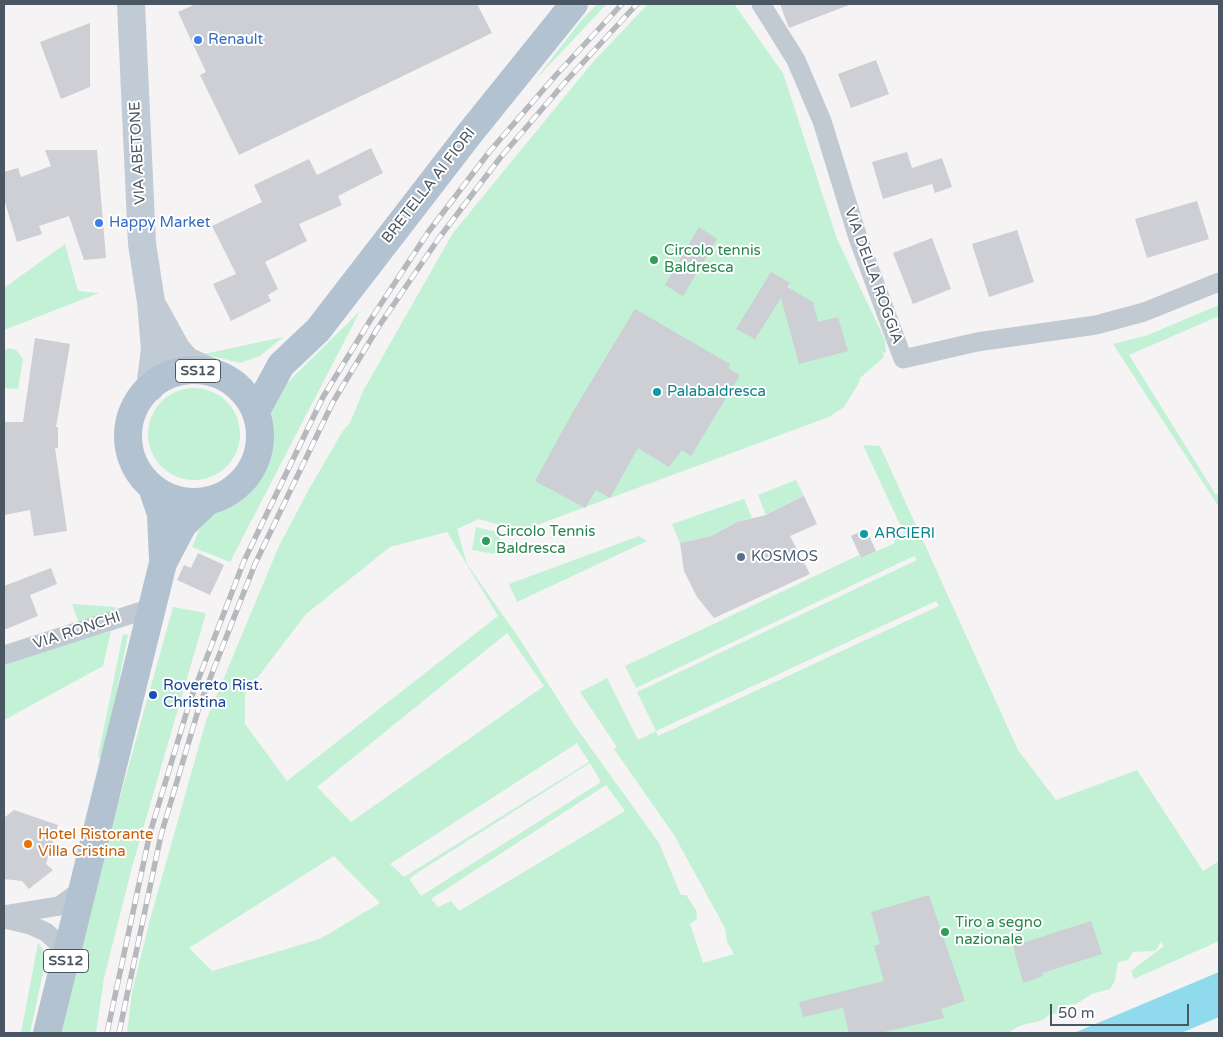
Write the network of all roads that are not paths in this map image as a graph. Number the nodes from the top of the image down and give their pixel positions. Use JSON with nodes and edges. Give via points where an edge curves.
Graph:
{"nodes":[{"id":1,"x":131,"y":4,"type":"edge"},
{"id":2,"x":574,"y":4,"type":"edge"},
{"id":3,"x":761,"y":4,"type":"edge"},
{"id":4,"x":1219,"y":282,"type":"edge"},
{"id":5,"x":151,"y":302,"type":"junction"},
{"id":6,"x":281,"y":365,"type":"junction"},
{"id":7,"x":212,"y":372,"type":"junction"},
{"id":8,"x":236,"y":384,"type":"junction"},
{"id":9,"x":150,"y":388,"type":"junction"},
{"id":10,"x":256,"y":411,"type":"junction"},
{"id":11,"x":152,"y":487,"type":"junction"},
{"id":12,"x":209,"y":500,"type":"junction"},
{"id":13,"x":163,"y":563,"type":"junction"},
{"id":14,"x":151,"y":608,"type":"junction"},
{"id":15,"x":4,"y":655,"type":"edge"},
{"id":16,"x":82,"y":889,"type":"junction"},
{"id":17,"x":4,"y":917,"type":"edge"},
{"id":18,"x":66,"y":960,"type":"junction"},
{"id":19,"x":47,"y":1033,"type":"edge"}],
"edges":[{"from":1,"to":5,"type":"main road","name":"VIA ABETONE","number":"SS12","via":[[142,244]]},
{"from":2,"to":6,"type":"main road","name":"BRETELLA AI FIORI","via":[[470,132],[318,330]]},
{"from":3,"to":4,"type":"street","name":"VIA DELLA ROGGIA","via":[[796,60],[822,121],[858,238],[903,359],[978,342],[1096,324],[1144,312]]},
{"from":5,"to":7,"type":"main road","number":"SS12","via":[[177,350],[187,360]]},
{"from":5,"to":9,"type":"main road","number":"SS12","via":[[155,349]]},
{"from":6,"to":8,"type":"main road","name":"BRETELLA AI FIORI"},
{"from":6,"to":10,"type":"main road","name":"BRETELLA AI FIORI"},
{"from":7,"to":8,"type":"main road","number":"SS12"},
{"from":7,"to":9,"type":"main road","number":"SS12","via":[[193,370],[175,373]]},
{"from":8,"to":10,"type":"main road","number":"SS12"},
{"from":9,"to":11,"type":"main road","number":"SS12","via":[[134,409],[129,427],[129,446],[134,464]]},
{"from":10,"to":12,"type":"main road","number":"SS12","via":[[260,433],[254,463],[247,476],[230,492]]},
{"from":11,"to":12,"type":"main road","number":"SS12","via":[[174,499],[191,502]]},
{"from":11,"to":13,"type":"main road","number":"SS12","via":[[161,514]]},
{"from":12,"to":13,"type":"main road","number":"SS12","via":[[183,525]]},
{"from":13,"to":14,"type":"main road","number":"SS12"},
{"from":14,"to":15,"type":"street","name":"VIA RONCHI"},
{"from":14,"to":16,"type":"main road","number":"SS12"},
{"from":16,"to":17,"type":"street","via":[[59,906]]},
{"from":16,"to":18,"type":"main road","number":"SS12"},
{"from":17,"to":18,"type":"street","via":[[46,932],[58,943]]},
{"from":18,"to":19,"type":"main road","number":"SS12"}]}
